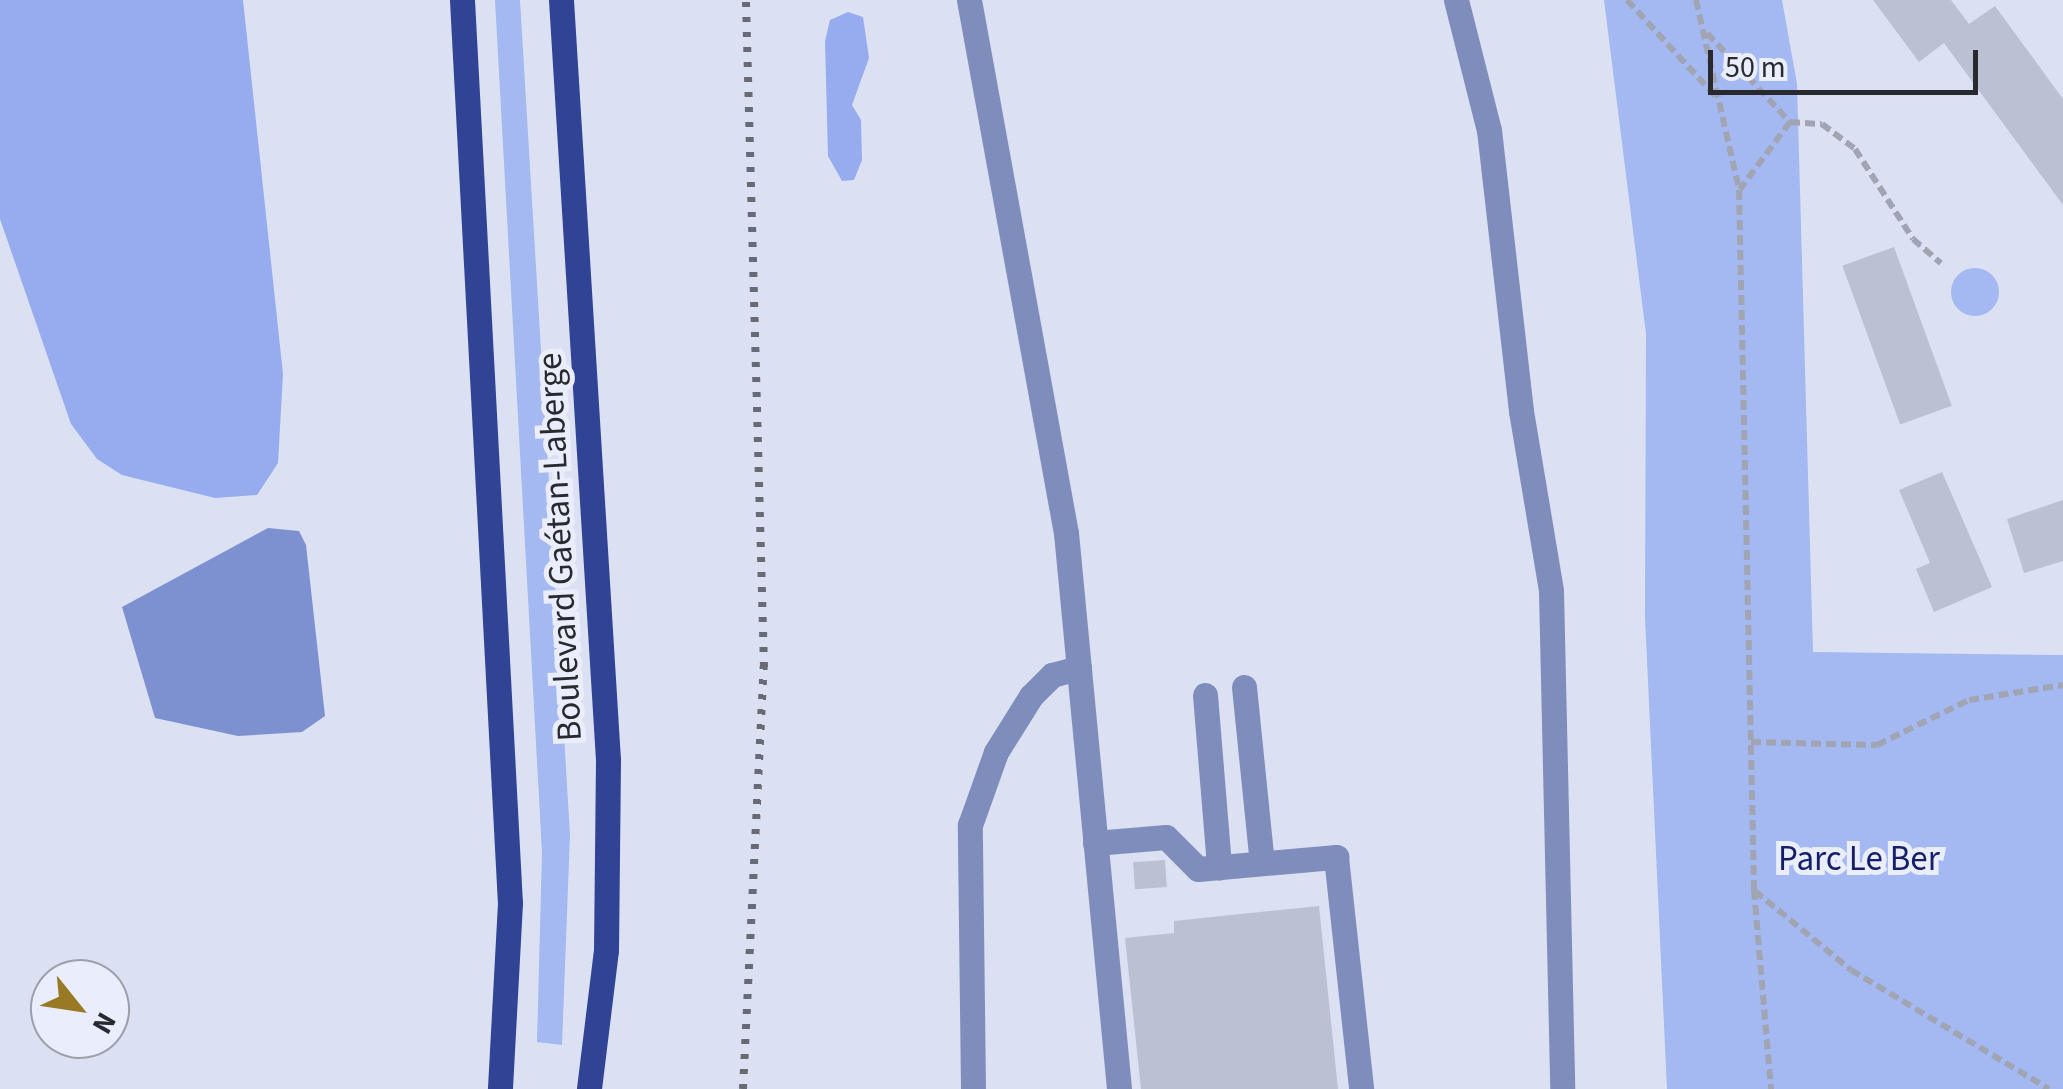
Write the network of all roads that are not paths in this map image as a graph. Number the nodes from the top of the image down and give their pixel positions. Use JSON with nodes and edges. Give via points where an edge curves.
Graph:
{"nodes":[{"id":1,"x":462,"y":0,"type":"edge"},
{"id":2,"x":561,"y":0,"type":"edge"},
{"id":3,"x":969,"y":0,"type":"edge"},
{"id":4,"x":1456,"y":0,"type":"edge"},
{"id":5,"x":1080,"y":668,"type":"junction"},
{"id":6,"x":1244,"y":687,"type":"dead end"},
{"id":7,"x":1205,"y":694,"type":"dead end"},
{"id":8,"x":1095,"y":842,"type":"junction"},
{"id":9,"x":1262,"y":864,"type":"junction"},
{"id":10,"x":1219,"y":867,"type":"junction"},
{"id":11,"x":500,"y":1089,"type":"edge"},
{"id":12,"x":589,"y":1089,"type":"edge"},
{"id":13,"x":973,"y":1089,"type":"edge"},
{"id":14,"x":1118,"y":1089,"type":"edge"},
{"id":15,"x":1361,"y":1089,"type":"edge"},
{"id":16,"x":1562,"y":1089,"type":"edge"}],
"edges":[{"from":1,"to":11,"type":"main road","name":"Boulevard Gaétan-Laberge","via":[[510,903]]},
{"from":2,"to":12,"type":"main road","name":"Boulevard Gaétan-Laberge","via":[[608,760],[606,950]]},
{"from":3,"to":5,"type":"lane","via":[[1056,477]]},
{"from":4,"to":16,"type":"lane","via":[[1489,130],[1521,411],[1551,591]]},
{"from":5,"to":8,"type":"lane"},
{"from":5,"to":13,"type":"lane","via":[[1052,675],[1031,696],[987,772],[970,825]]},
{"from":6,"to":9,"type":"lane"},
{"from":7,"to":10,"type":"lane"},
{"from":8,"to":10,"type":"lane","via":[[1166,836],[1198,869]]},
{"from":8,"to":14,"type":"lane"},
{"from":9,"to":10,"type":"lane"},
{"from":9,"to":15,"type":"lane","via":[[1336,857]]}]}
